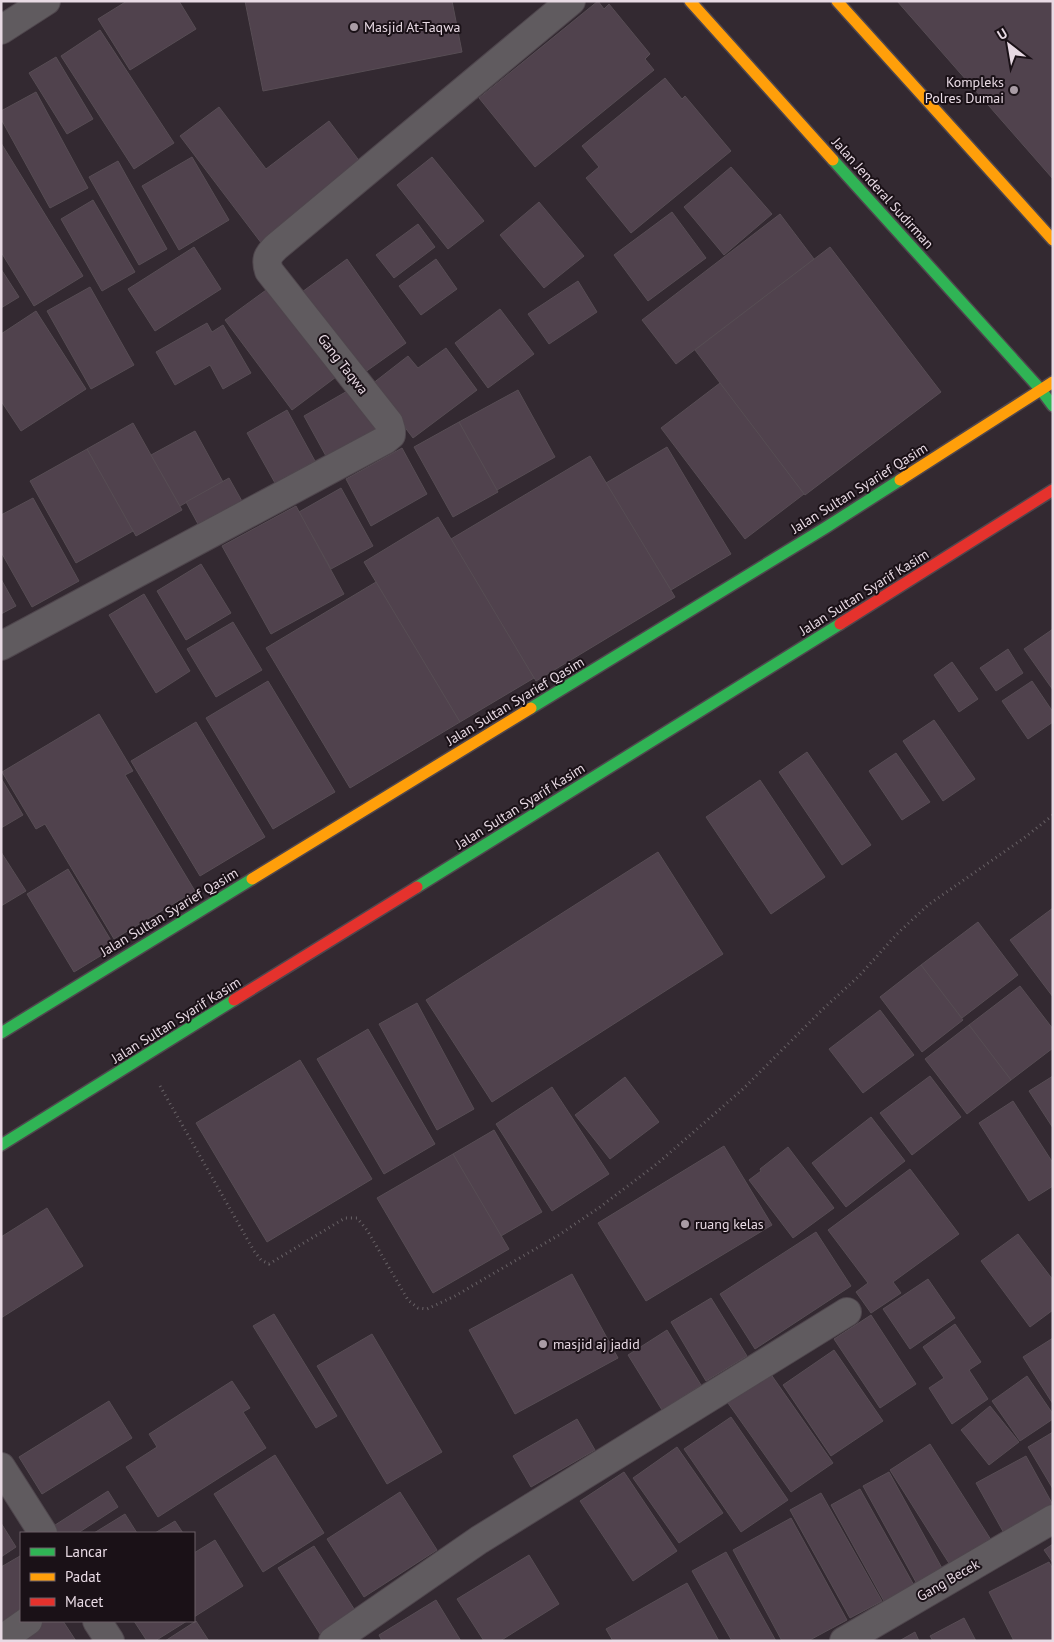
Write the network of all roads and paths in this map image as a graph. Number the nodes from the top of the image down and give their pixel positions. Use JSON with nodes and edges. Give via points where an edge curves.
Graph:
{"nodes":[{"id":1,"x":46,"y":1,"type":"edge"},
{"id":2,"x":571,"y":1,"type":"edge"},
{"id":3,"x":690,"y":1,"type":"edge"},
{"id":4,"x":837,"y":1,"type":"edge"},
{"id":5,"x":1,"y":30,"type":"edge"},
{"id":6,"x":1053,"y":240,"type":"edge"},
{"id":7,"x":1053,"y":382,"type":"edge"},
{"id":8,"x":1040,"y":390,"type":"junction"},
{"id":9,"x":1053,"y":406,"type":"edge"},
{"id":10,"x":1053,"y":490,"type":"edge"},
{"id":11,"x":1,"y":646,"type":"edge"},
{"id":12,"x":1053,"y":815,"type":"edge"},
{"id":13,"x":1,"y":1032,"type":"edge"},
{"id":14,"x":144,"y":1057,"type":"junction"},
{"id":15,"x":1,"y":1145,"type":"edge"},
{"id":16,"x":847,"y":1312,"type":"dead end"},
{"id":17,"x":1,"y":1467,"type":"edge"},
{"id":18,"x":1053,"y":1519,"type":"edge"},
{"id":19,"x":41,"y":1532,"type":"edge"},
{"id":20,"x":27,"y":1622,"type":"edge"},
{"id":21,"x":98,"y":1622,"type":"edge"},
{"id":22,"x":1,"y":1640,"type":"edge"},
{"id":23,"x":110,"y":1641,"type":"edge"},
{"id":24,"x":333,"y":1641,"type":"edge"},
{"id":25,"x":844,"y":1641,"type":"edge"}],
"edges":[{"from":1,"to":5,"type":"street"},
{"from":2,"to":11,"type":"street","name":"Gang Taqwa","via":[[276,247],[266,262],[388,423],[391,435]]},
{"from":3,"to":8,"type":"street","name":"Jalan Jenderal Sudirman"},
{"from":4,"to":6,"type":"street"},
{"from":7,"to":8,"type":"street"},
{"from":8,"to":9,"type":"street","name":"Jalan Jenderal Sudirman"},
{"from":8,"to":13,"type":"street","name":"Jalan Sultan Syarief Qasim","via":[[825,528]]},
{"from":10,"to":14,"type":"street","name":"Jalan Sultan Syarif Kasim"},
{"from":12,"to":14,"type":"path","via":[[928,905],[743,1089],[658,1163],[559,1235],[427,1309],[418,1308],[408,1300],[357,1218],[346,1218],[269,1264],[261,1260]]},
{"from":14,"to":15,"type":"street","name":"Jalan Sultan Syarif Kasim"},
{"from":16,"to":24,"type":"street","via":[[479,1540]]},
{"from":17,"to":19,"type":"street"},
{"from":18,"to":25,"type":"street","name":"Gang Becek"},
{"from":20,"to":22,"type":"street"},
{"from":21,"to":23,"type":"street"}]}
